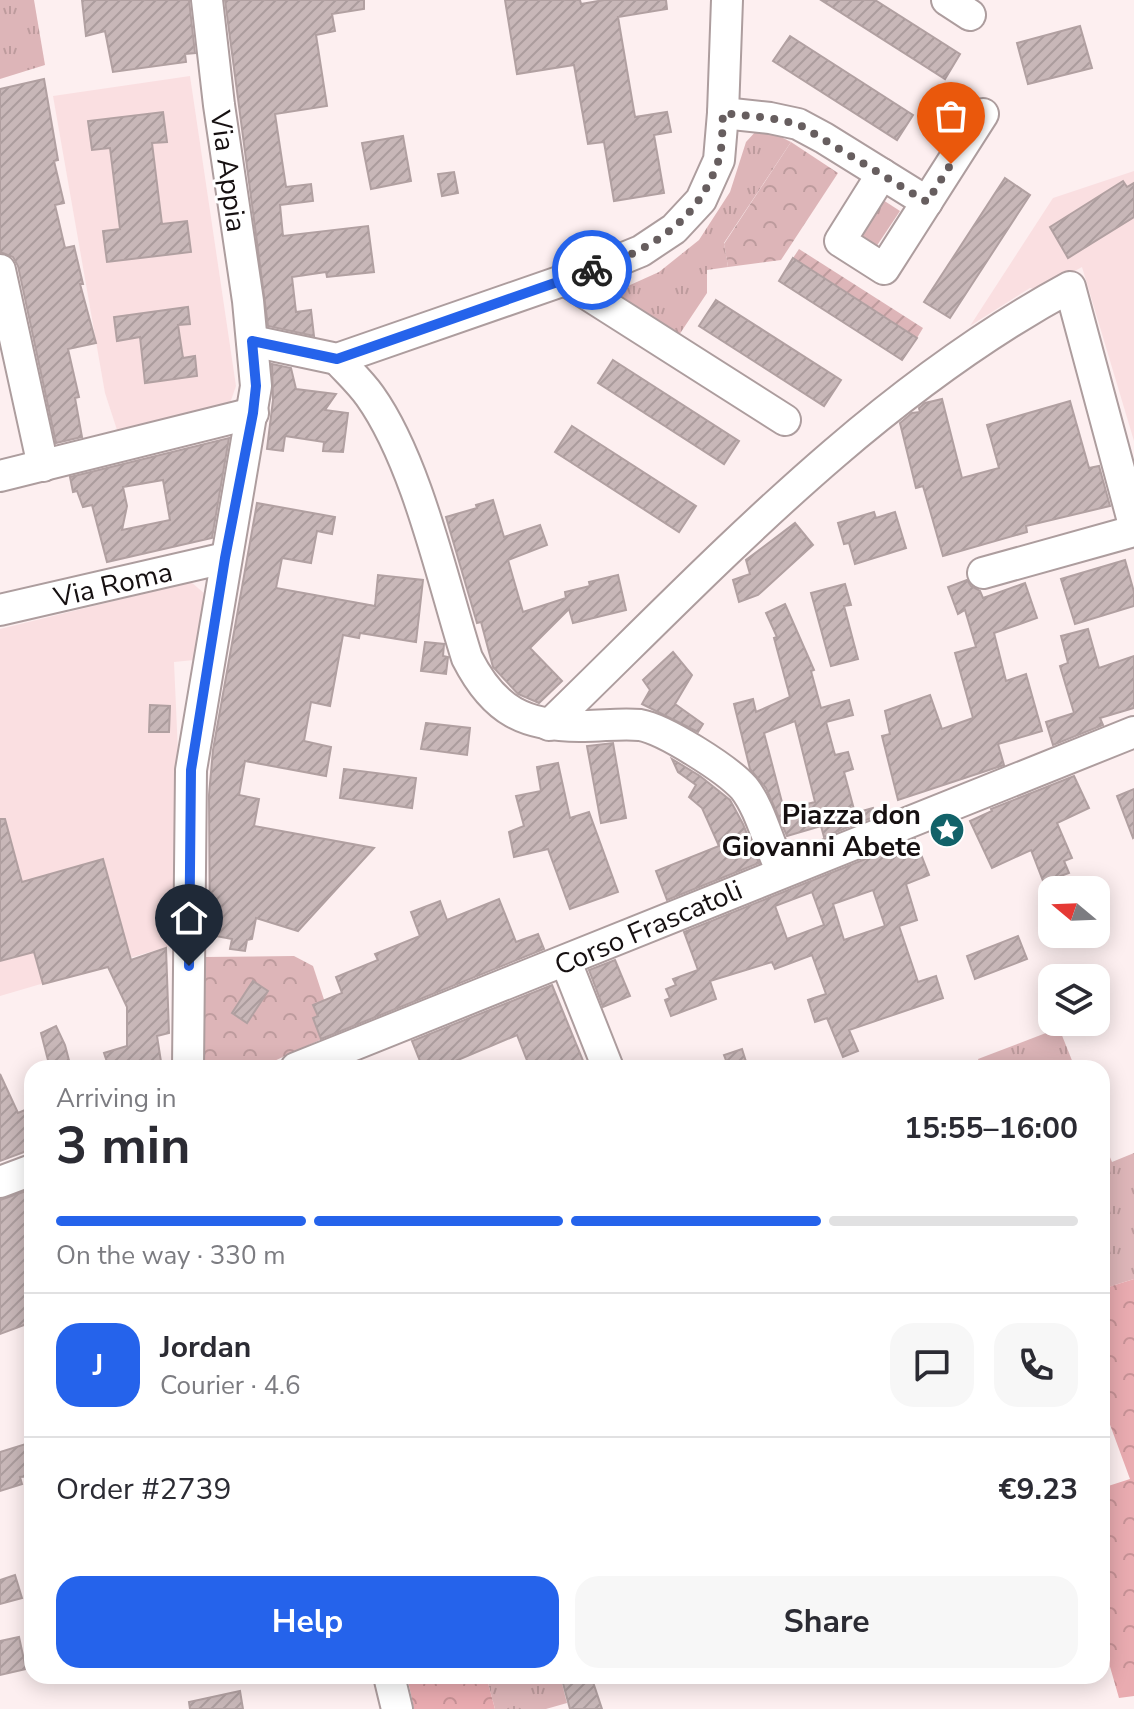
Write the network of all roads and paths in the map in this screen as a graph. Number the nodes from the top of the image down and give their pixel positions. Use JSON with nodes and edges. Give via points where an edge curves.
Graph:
{"nodes":[{"id":1,"x":207,"y":0,"type":"edge"},
{"id":2,"x":727,"y":0,"type":"edge"},
{"id":3,"x":723,"y":113,"type":"junction"},
{"id":4,"x":983,"y":114,"type":"dead end"},
{"id":5,"x":882,"y":174,"type":"junction"},
{"id":6,"x":927,"y":202,"type":"junction"},
{"id":7,"x":0,"y":270,"type":"edge"},
{"id":8,"x":565,"y":280,"type":"junction"},
{"id":9,"x":252,"y":341,"type":"junction"},
{"id":10,"x":337,"y":359,"type":"junction"},
{"id":11,"x":253,"y":413,"type":"junction"},
{"id":12,"x":785,"y":420,"type":"dead end"},
{"id":13,"x":43,"y":466,"type":"junction"},
{"id":14,"x":0,"y":476,"type":"edge"},
{"id":15,"x":1134,"y":528,"type":"edge"},
{"id":16,"x":225,"y":558,"type":"junction"},
{"id":17,"x":983,"y":573,"type":"dead end"},
{"id":18,"x":0,"y":610,"type":"edge"},
{"id":19,"x":549,"y":725,"type":"junction"},
{"id":20,"x":1134,"y":732,"type":"edge"},
{"id":21,"x":782,"y":871,"type":"junction"},
{"id":22,"x":566,"y":962,"type":"junction"},
{"id":23,"x":188,"y":1060,"type":"edge"},
{"id":24,"x":316,"y":1060,"type":"edge"},
{"id":25,"x":605,"y":1060,"type":"edge"},
{"id":26,"x":24,"y":1173,"type":"edge"},
{"id":27,"x":0,"y":1182,"type":"edge"},
{"id":28,"x":391,"y":1684,"type":"edge"},
{"id":29,"x":397,"y":1709,"type":"edge"}],
"edges":[{"from":1,"to":9,"type":"street","name":"Via Appia"},
{"from":2,"to":3,"type":"street"},
{"from":3,"to":5,"type":"street","via":[[798,124]]},
{"from":3,"to":8,"type":"street","via":[[719,160],[701,200],[674,229],[641,251]]},
{"from":4,"to":6,"type":"street"},
{"from":5,"to":6,"type":"street"},
{"from":5,"to":6,"type":"street","via":[[840,241],[884,269]]},
{"from":7,"to":13,"type":"street"},
{"from":8,"to":10,"type":"street"},
{"from":8,"to":12,"type":"street"},
{"from":9,"to":10,"type":"street"},
{"from":9,"to":11,"type":"street"},
{"from":10,"to":19,"type":"street","via":[[369,395],[396,445],[475,673],[508,711]]},
{"from":11,"to":13,"type":"street"},
{"from":11,"to":16,"type":"street"},
{"from":13,"to":14,"type":"street"},
{"from":15,"to":17,"type":"street"},
{"from":15,"to":19,"type":"street","via":[[1070,287],[974,343],[862,430],[749,530]]},
{"from":16,"to":18,"type":"street","name":"Via Roma"},
{"from":16,"to":23,"type":"street","via":[[191,770]]},
{"from":19,"to":21,"type":"street","via":[[629,724],[668,735],[743,788]]},
{"from":20,"to":21,"type":"street","name":"Corso Frascatoli"},
{"from":21,"to":22,"type":"street","name":"Corso Frascatoli"},
{"from":22,"to":24,"type":"street","name":"Corso Frascatoli"},
{"from":22,"to":25,"type":"street"},
{"from":26,"to":27,"type":"street"},
{"from":28,"to":29,"type":"street"}]}
